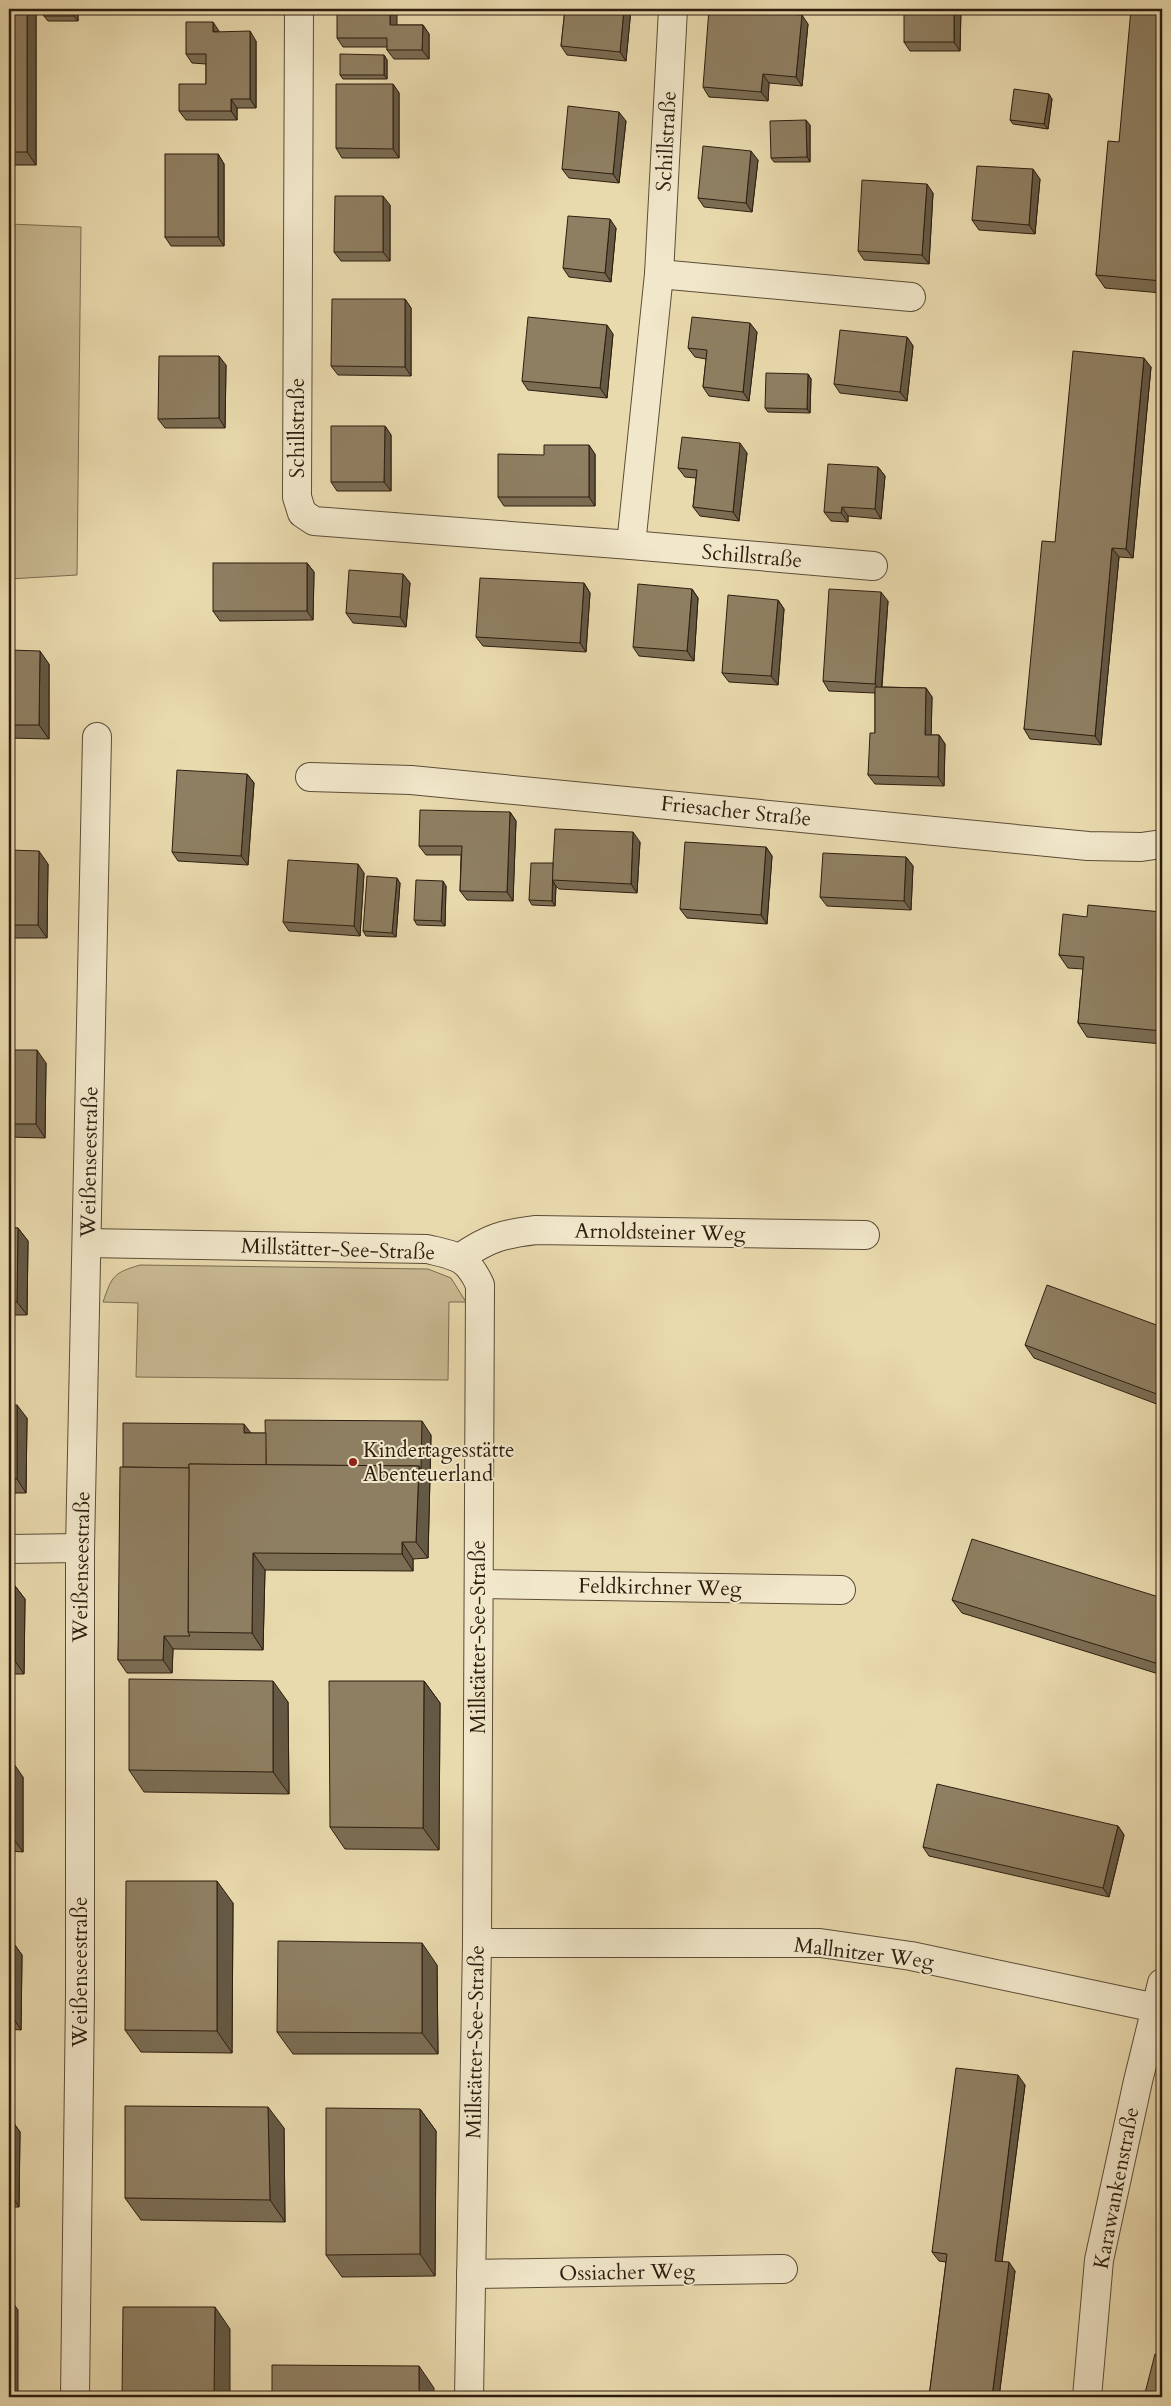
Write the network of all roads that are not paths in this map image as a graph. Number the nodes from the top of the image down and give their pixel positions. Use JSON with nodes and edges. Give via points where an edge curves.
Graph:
{"nodes":[{"id":1,"x":299,"y":9,"type":"edge"},
{"id":2,"x":674,"y":9,"type":"edge"},
{"id":3,"x":659,"y":274,"type":"junction"},
{"id":4,"x":911,"y":297,"type":"dead end"},
{"id":5,"x":631,"y":545,"type":"junction"},
{"id":6,"x":873,"y":566,"type":"dead end"},
{"id":7,"x":97,"y":737,"type":"dead end"},
{"id":8,"x":310,"y":776,"type":"dead end"},
{"id":9,"x":1162,"y":844,"type":"edge"},
{"id":10,"x":865,"y":1235,"type":"dead end"},
{"id":11,"x":87,"y":1243,"type":"junction"},
{"id":12,"x":461,"y":1257,"type":"junction"},
{"id":13,"x":80,"y":1548,"type":"junction"},
{"id":14,"x":9,"y":1549,"type":"edge"},
{"id":15,"x":478,"y":1584,"type":"junction"},
{"id":16,"x":841,"y":1590,"type":"dead end"},
{"id":17,"x":477,"y":1943,"type":"junction"},
{"id":18,"x":1159,"y":1995,"type":"edge"},
{"id":19,"x":783,"y":2269,"type":"dead end"},
{"id":20,"x":471,"y":2274,"type":"junction"},
{"id":21,"x":75,"y":2397,"type":"edge"},
{"id":22,"x":469,"y":2397,"type":"edge"},
{"id":23,"x":1087,"y":2397,"type":"edge"}],
"edges":[{"from":1,"to":5,"type":"street","name":"Schillstraße","via":[[297,497],[302,513],[314,521]]},
{"from":2,"to":3,"type":"street","name":"Schillstraße"},
{"from":3,"to":4,"type":"street"},
{"from":3,"to":5,"type":"street","name":"Schillstraße"},
{"from":5,"to":6,"type":"street","name":"Schillstraße"},
{"from":7,"to":11,"type":"street","name":"Weißenseestraße"},
{"from":8,"to":9,"type":"street","name":"Friesacher Straße","via":[[411,780],[1088,846]]},
{"from":10,"to":12,"type":"street","name":"Arnoldsteiner Weg","via":[[536,1230],[502,1234]]},
{"from":11,"to":12,"type":"street","name":"Millstätter-See-Straße","via":[[428,1250]]},
{"from":11,"to":13,"type":"street","name":"Weißenseestraße"},
{"from":12,"to":15,"type":"street","name":"Millstätter-See-Straße","via":[[473,1270],[480,1285]]},
{"from":13,"to":14,"type":"street"},
{"from":13,"to":21,"type":"street","name":"Weißenseestraße","via":[[80,1995]]},
{"from":15,"to":16,"type":"street","name":"Feldkirchner Weg"},
{"from":15,"to":17,"type":"street","name":"Millstätter-See-Straße"},
{"from":17,"to":18,"type":"street","name":"Mallnitzer Weg","via":[[820,1943]]},
{"from":17,"to":20,"type":"street","name":"Millstätter-See-Straße"},
{"from":18,"to":23,"type":"street","name":"Karawankenstraße","via":[[1099,2260]]},
{"from":19,"to":20,"type":"street","name":"Ossiacher Weg"},
{"from":20,"to":22,"type":"street","name":"Millstätter-See-Straße"}]}
